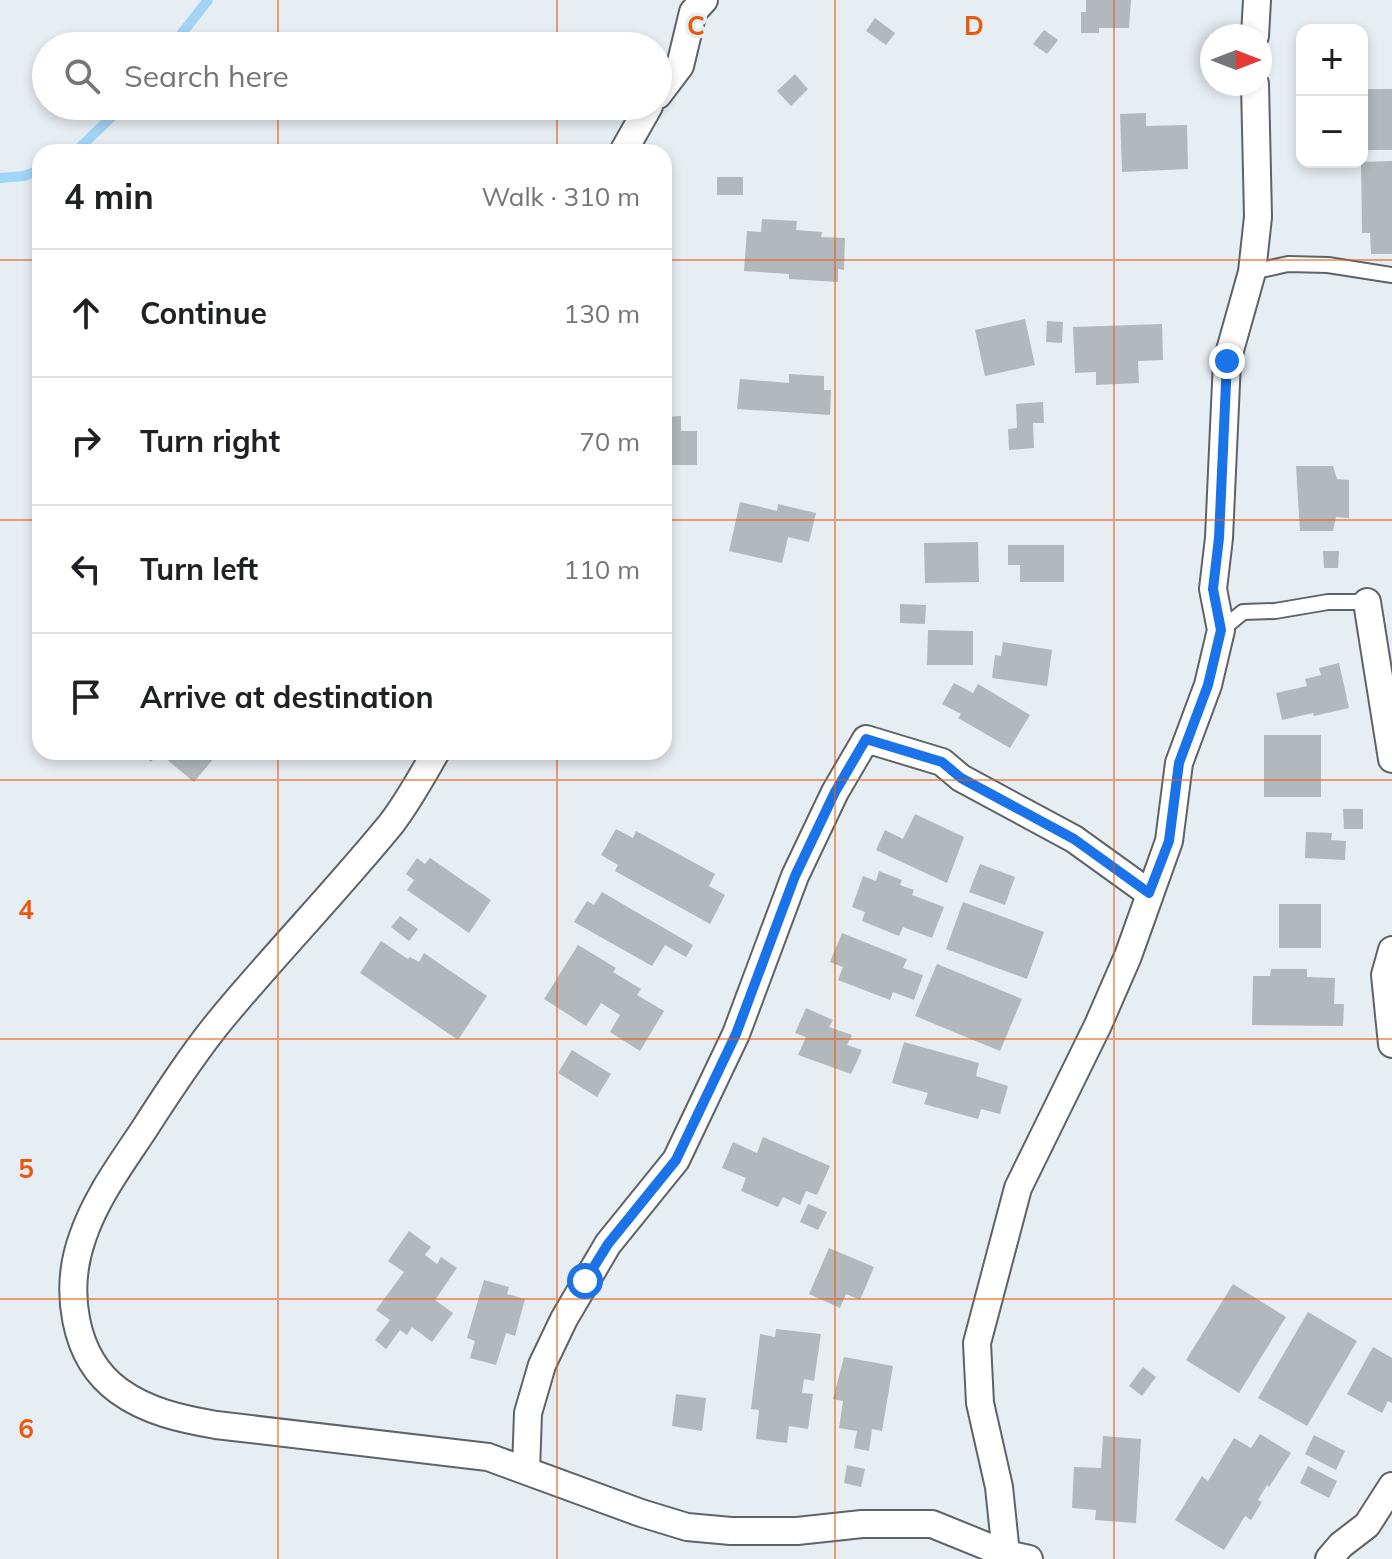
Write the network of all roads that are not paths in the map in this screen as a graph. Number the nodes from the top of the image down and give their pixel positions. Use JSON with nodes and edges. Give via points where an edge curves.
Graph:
{"nodes":[{"id":1,"x":704,"y":0,"type":"edge"},
{"id":2,"x":1257,"y":0,"type":"edge"},
{"id":3,"x":1256,"y":24,"type":"edge"},
{"id":4,"x":672,"y":77,"type":"edge"},
{"id":5,"x":1255,"y":96,"type":"edge"},
{"id":6,"x":641,"y":120,"type":"edge"},
{"id":7,"x":628,"y":144,"type":"edge"},
{"id":8,"x":1252,"y":272,"type":"junction"},
{"id":9,"x":1392,"y":275,"type":"edge"},
{"id":10,"x":1367,"y":602,"type":"joint"},
{"id":11,"x":1221,"y":630,"type":"junction"},
{"id":12,"x":1392,"y":759,"type":"edge"},
{"id":13,"x":431,"y":760,"type":"edge"},
{"id":14,"x":1149,"y":893,"type":"junction"},
{"id":15,"x":1392,"y":950,"type":"edge"},
{"id":16,"x":1392,"y":1044,"type":"edge"},
{"id":17,"x":526,"y":1470,"type":"junction"},
{"id":18,"x":1392,"y":1486,"type":"edge"},
{"id":19,"x":1017,"y":1556,"type":"edge"},
{"id":20,"x":1329,"y":1559,"type":"edge"}],
"edges":[{"from":1,"to":4,"type":"street","via":[[693,12],[680,66]]},
{"from":2,"to":3,"type":"street"},
{"from":5,"to":8,"type":"street","via":[[1258,217]]},
{"from":6,"to":7,"type":"street"},
{"from":8,"to":9,"type":"lane","via":[[1288,264]]},
{"from":8,"to":11,"type":"street","via":[[1227,361],[1213,589]]},
{"from":10,"to":11,"type":"lane","via":[[1243,612]]},
{"from":10,"to":12,"type":"street"},
{"from":11,"to":14,"type":"street","via":[[1208,685],[1179,763],[1169,841]]},
{"from":13,"to":17,"type":"street","via":[[392,822],[221,1019],[158,1108],[81,1239],[73,1308],[80,1342],[99,1370],[118,1390],[148,1408],[216,1425],[488,1457]]},
{"from":14,"to":17,"type":"street","via":[[1074,839],[961,778],[942,762],[866,739],[795,876],[736,1034],[676,1160],[608,1244],[542,1365],[528,1413]]},
{"from":14,"to":19,"type":"street","via":[[1098,1025],[1018,1188],[977,1343],[980,1403]]},
{"from":15,"to":16,"type":"street","via":[[1385,989]]},
{"from":17,"to":19,"type":"street","via":[[687,1527],[797,1531],[932,1524]]},
{"from":18,"to":20,"type":"street","via":[[1367,1525]]}]}
